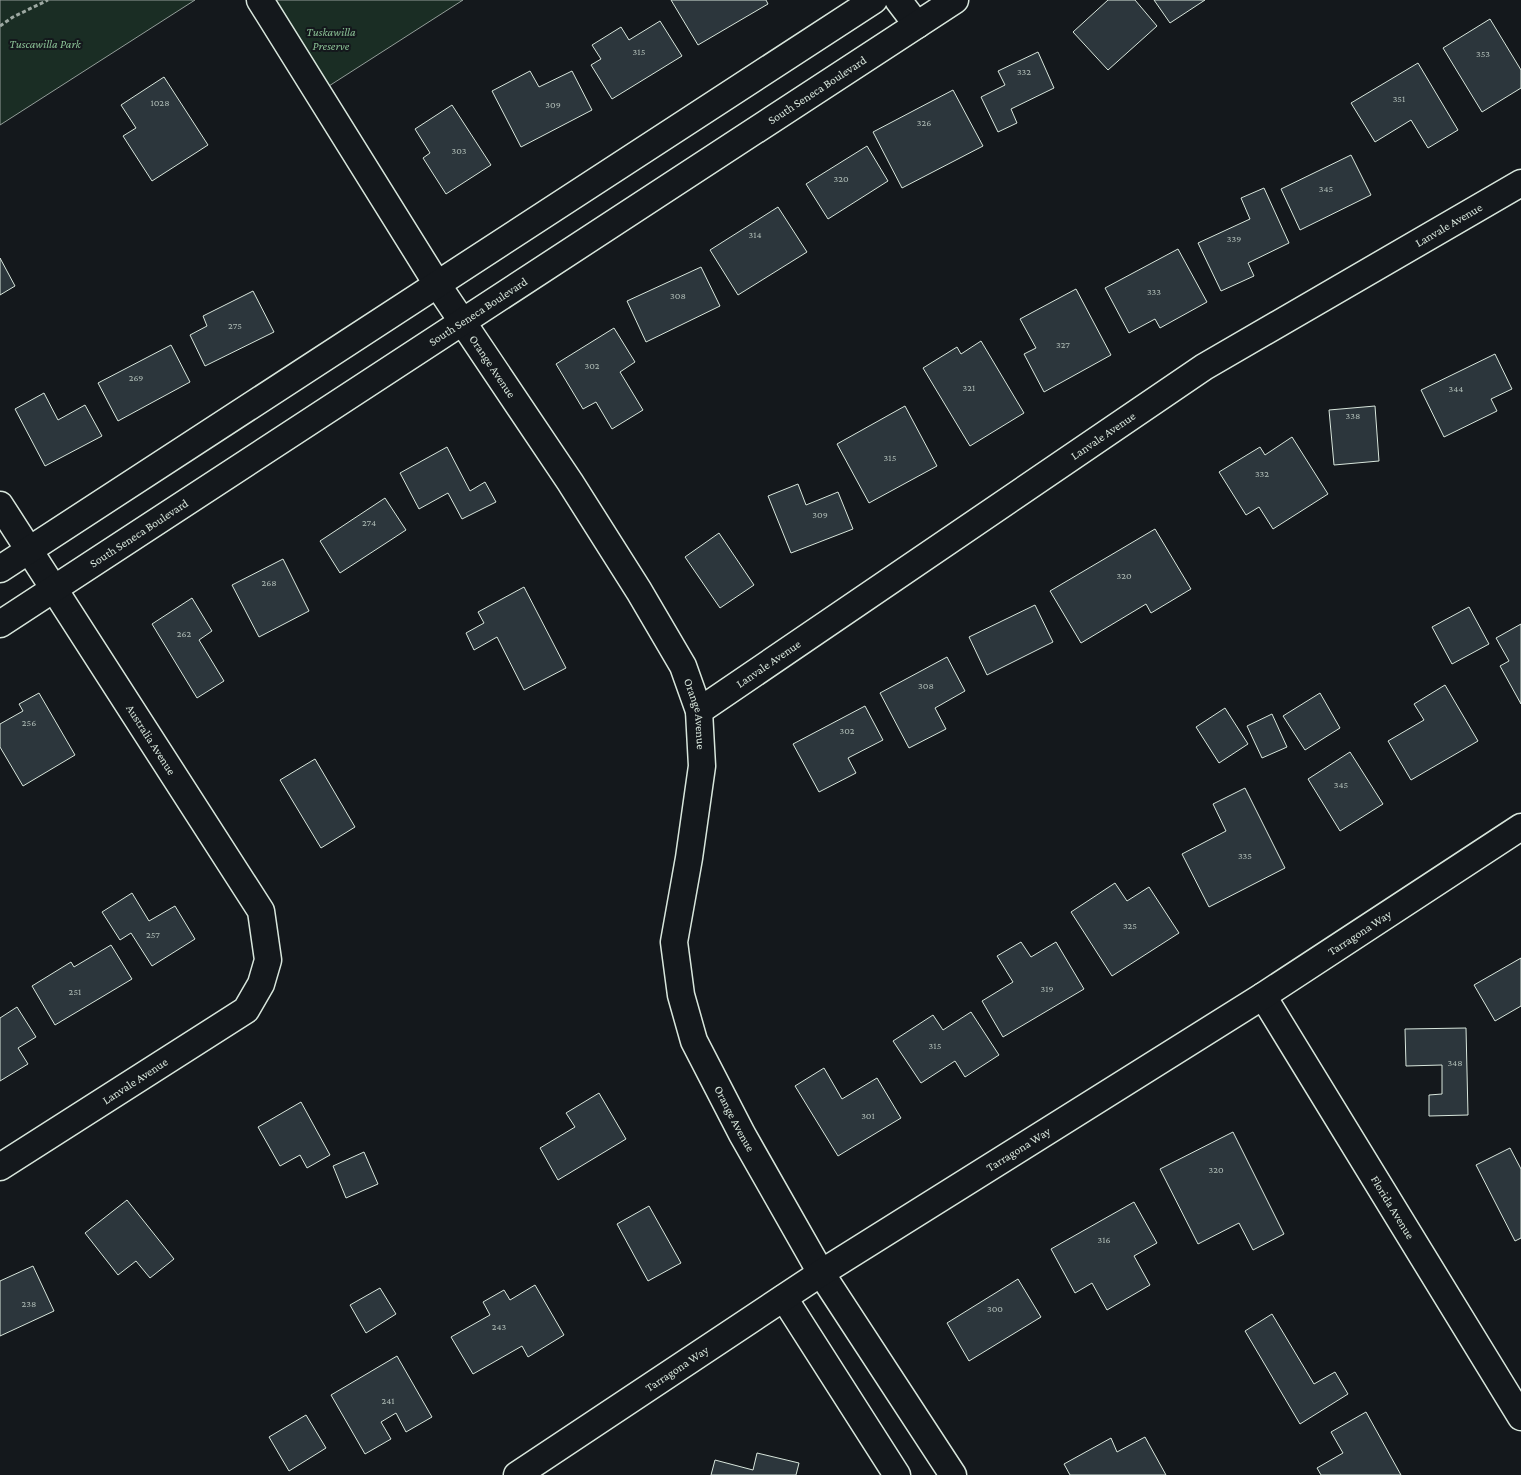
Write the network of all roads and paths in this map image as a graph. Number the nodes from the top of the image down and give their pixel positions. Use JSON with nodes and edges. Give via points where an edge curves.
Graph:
{"nodes":[{"id":1,"x":48,"y":0,"type":"edge"},
{"id":2,"x":260,"y":0,"type":"edge"},
{"id":3,"x":874,"y":0,"type":"edge"},
{"id":4,"x":898,"y":0,"type":"edge"},
{"id":5,"x":956,"y":0,"type":"edge"},
{"id":6,"x":917,"y":25,"type":"junction"},
{"id":7,"x":0,"y":26,"type":"edge"},
{"id":8,"x":1521,"y":183,"type":"edge"},
{"id":9,"x":437,"y":284,"type":"junction"},
{"id":10,"x":462,"y":322,"type":"junction"},
{"id":11,"x":0,"y":505,"type":"edge"},
{"id":12,"x":30,"y":550,"type":"junction"},
{"id":13,"x":0,"y":569,"type":"edge"},
{"id":14,"x":55,"y":588,"type":"junction"},
{"id":15,"x":0,"y":624,"type":"edge"},
{"id":16,"x":699,"y":711,"type":"junction"},
{"id":17,"x":1521,"y":827,"type":"edge"},
{"id":18,"x":260,"y":984,"type":"joint"},
{"id":19,"x":1264,"y":996,"type":"junction"},
{"id":20,"x":0,"y":1167,"type":"edge"},
{"id":21,"x":822,"y":1273,"type":"junction"},
{"id":22,"x":784,"y":1298,"type":"junction"},
{"id":23,"x":1521,"y":1417,"type":"edge"},
{"id":24,"x":517,"y":1475,"type":"edge"},
{"id":25,"x":897,"y":1475,"type":"edge"},
{"id":26,"x":953,"y":1475,"type":"edge"}],
"edges":[{"from":1,"to":7,"type":"path","via":[[13,16]]},
{"from":2,"to":9,"type":"street","name":"Orange Avenue"},
{"from":3,"to":9,"type":"street"},
{"from":4,"to":6,"type":"street"},
{"from":5,"to":6,"type":"street","name":"South Seneca Boulevard"},
{"from":6,"to":10,"type":"street","name":"South Seneca Boulevard"},
{"from":8,"to":16,"type":"street","name":"Lanvale Avenue","via":[[1204,367]]},
{"from":9,"to":10,"type":"street","name":"Orange Avenue"},
{"from":9,"to":12,"type":"street"},
{"from":10,"to":14,"type":"street","name":"South Seneca Boulevard"},
{"from":10,"to":16,"type":"street","name":"Orange Avenue","via":[[639,591],[683,666]]},
{"from":11,"to":12,"type":"street","name":"Australia Avenue"},
{"from":12,"to":13,"type":"street"},
{"from":12,"to":14,"type":"street","name":"Australia Avenue"},
{"from":14,"to":15,"type":"street","name":"South Seneca Boulevard"},
{"from":14,"to":18,"type":"street","name":"Australia Avenue","via":[[261,910],[268,960]]},
{"from":16,"to":21,"type":"street","name":"Orange Avenue","via":[[702,766],[674,942],[681,995],[694,1041],[742,1134]]},
{"from":17,"to":19,"type":"street","name":"Tarragona Way"},
{"from":18,"to":20,"type":"street","name":"Lanvale Avenue","via":[[246,1010]]},
{"from":19,"to":21,"type":"street","name":"Tarragona Way"},
{"from":19,"to":23,"type":"street","name":"Florida Avenue"},
{"from":21,"to":22,"type":"street","name":"Tarragona Way"},
{"from":21,"to":26,"type":"street","name":"Orange Avenue"},
{"from":22,"to":24,"type":"street","name":"Tarragona Way"},
{"from":22,"to":25,"type":"street"}]}
